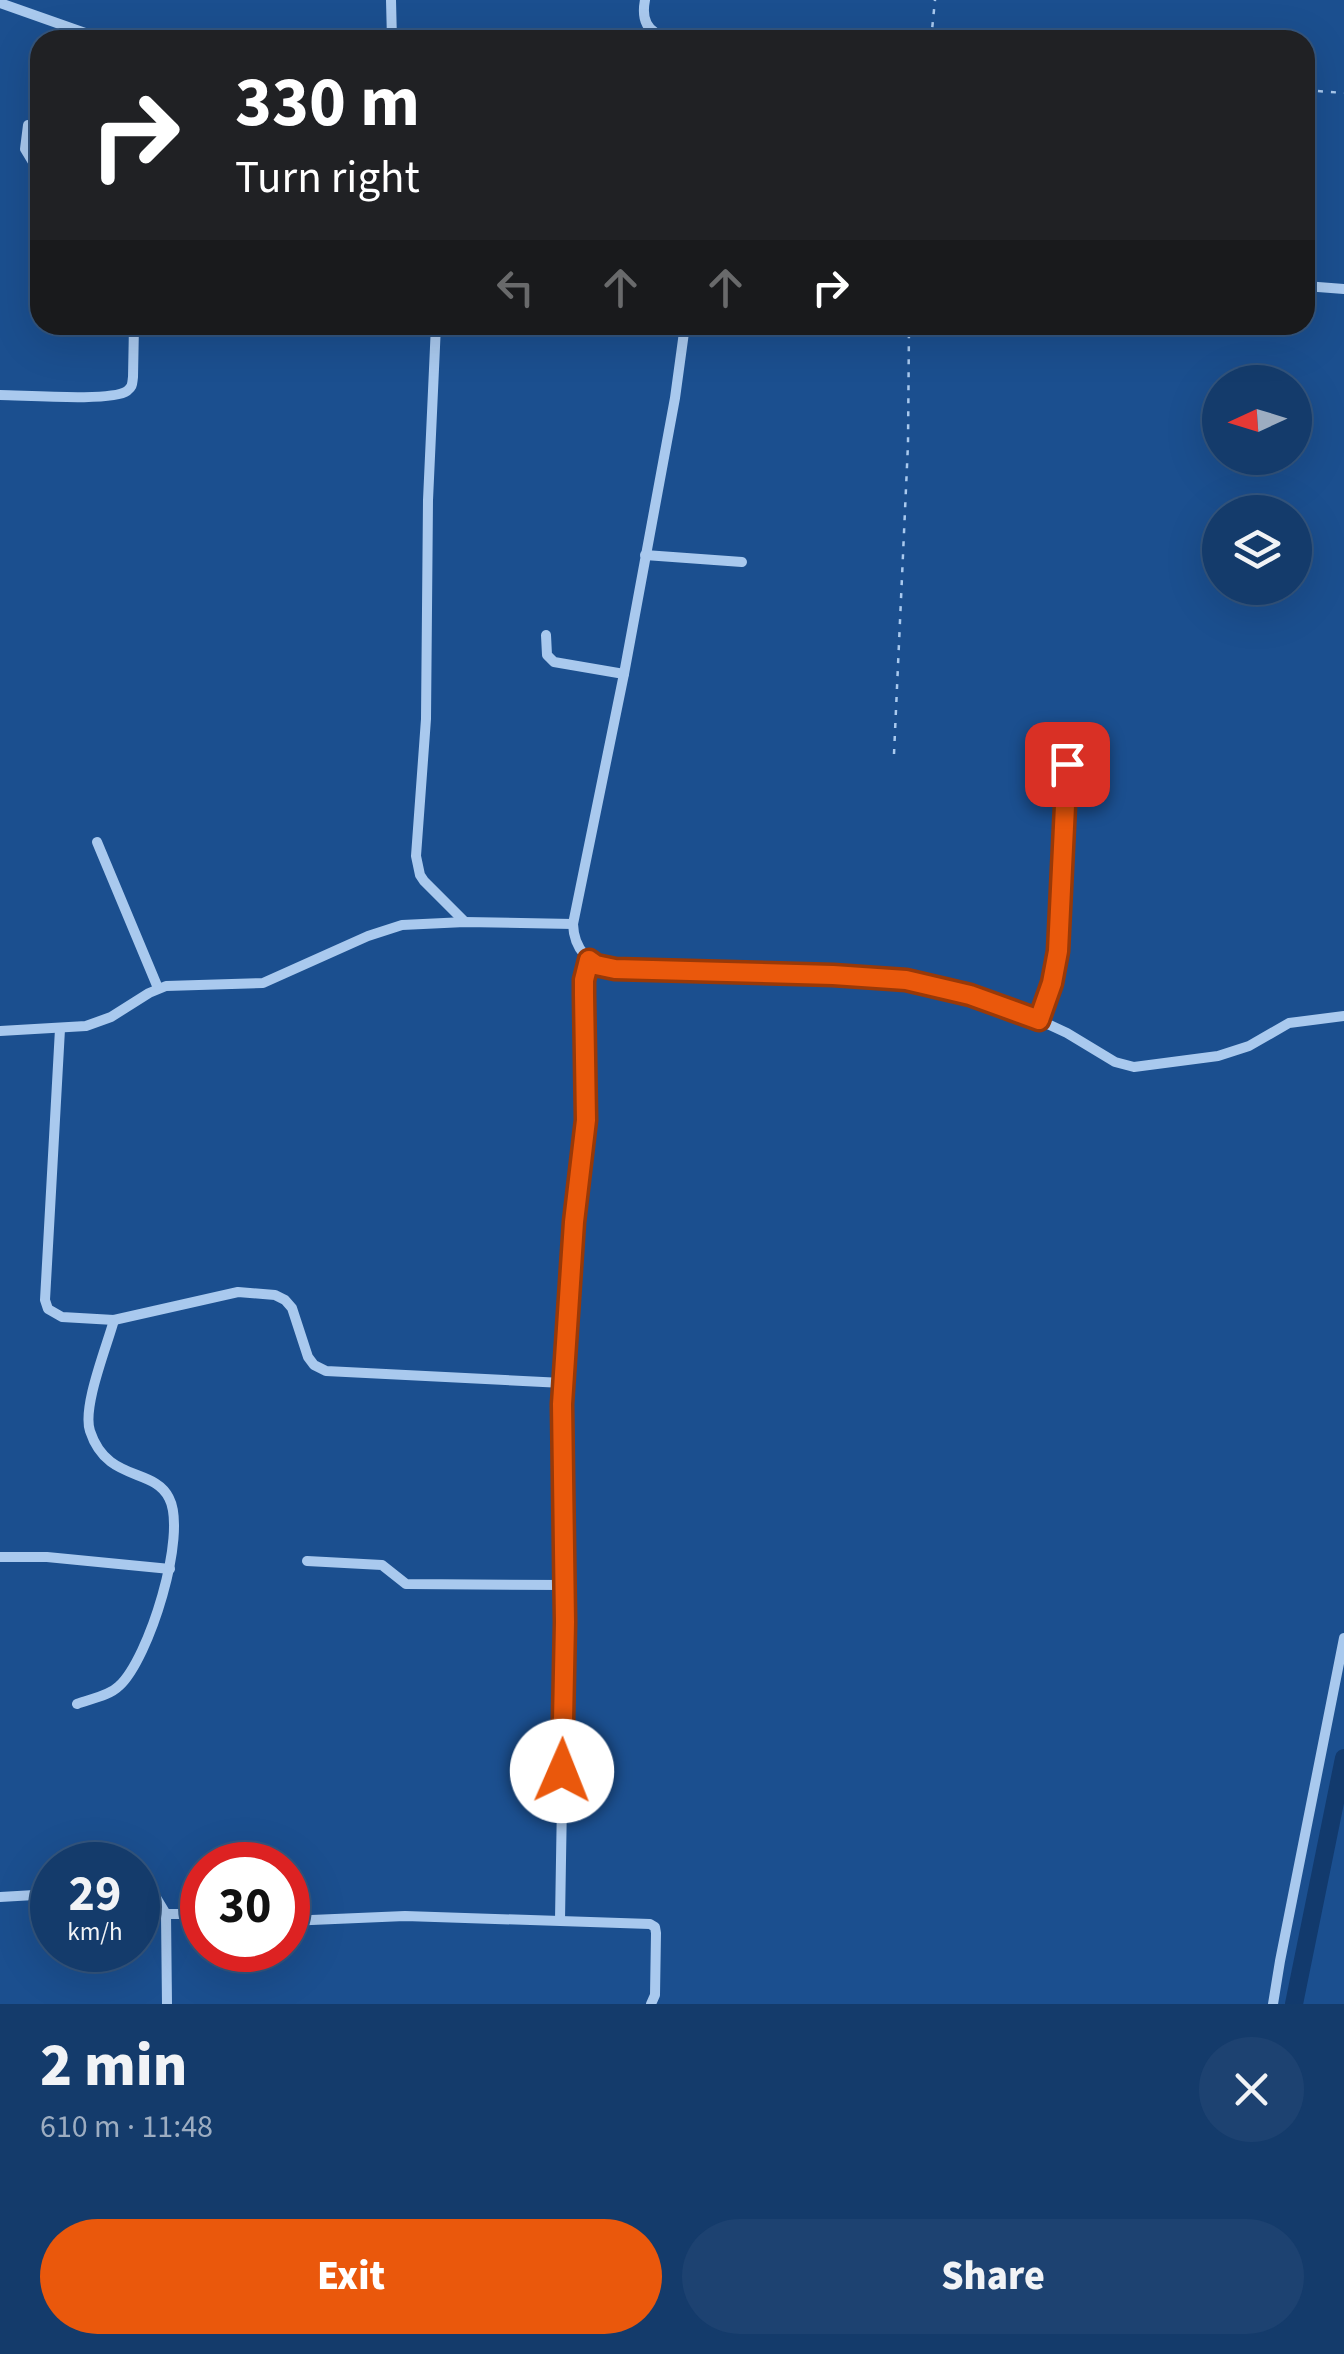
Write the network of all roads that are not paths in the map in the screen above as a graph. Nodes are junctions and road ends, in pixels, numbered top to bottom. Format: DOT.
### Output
graph roads {
  1 [pos="391,0"];
  2 [pos="645,0"];
  3 [pos="0,2"];
  4 [pos="77,30"];
  5 [pos="392,30"];
  6 [pos="653,30"];
  7 [pos="28,126"];
  8 [pos="30,157"];
  9 [pos="1315,287"];
  10 [pos="1344,289"];
  11 [pos="134,335"];
  12 [pos="436,335"];
  13 [pos="684,335"];
  14 [pos="0,394"];
  15 [pos="645,555"];
  16 [pos="742,562"];
  17 [pos="546,635"];
  18 [pos="624,674"];
  19 [pos="1068,730"];
  20 [pos="97,842"];
  21 [pos="465,922"];
  22 [pos="572,924"];
  23 [pos="589,960"];
  24 [pos="158,988"];
  25 [pos="1344,1016"];
  26 [pos="1039,1020"];
  27 [pos="60,1029"];
  28 [pos="0,1032"];
  29 [pos="114,1320"];
  30 [pos="562,1382"];
  31 [pos="0,1557"];
  32 [pos="306,1561"];
  33 [pos="170,1570"];
  34 [pos="564,1585"];
  35 [pos="1344,1638"];
  36 [pos="77,1704"];
  37 [pos="30,1895"];
  38 [pos="0,1897"];
  39 [pos="160,1903"];
  40 [pos="166,1914"];
  41 [pos="180,1914"];
  42 [pos="310,1920"];
  43 [pos="560,1920"];
  44 [pos="167,2004"];
  45 [pos="651,2004"];
  46 [pos="1274,2004"];
  1 -- 5 [label="street"];
  2 -- 6 [label="street"];
  3 -- 4 [label="street"];
  7 -- 8 [label="street"];
  9 -- 10 [label="street"];
  11 -- 14 [label="street"];
  12 -- 21 [label="street"];
  13 -- 15 [label="street"];
  15 -- 16 [label="street"];
  15 -- 18 [label="street"];
  17 -- 18 [label="street"];
  18 -- 22 [label="street"];
  19 -- 26 [label="street"];
  20 -- 24 [label="street"];
  21 -- 22 [label="street"];
  21 -- 24 [label="street"];
  22 -- 23 [label="street"];
  23 -- 26 [label="street"];
  23 -- 30 [label="street"];
  24 -- 27 [label="street"];
  25 -- 26 [label="street"];
  27 -- 28 [label="street"];
  27 -- 29 [label="street"];
  29 -- 30 [label="street"];
  29 -- 33 [label="street"];
  30 -- 34 [label="street"];
  31 -- 33 [label="street"];
  32 -- 34 [label="street"];
  33 -- 36 [label="street"];
  34 -- 43 [label="street"];
  35 -- 46 [label="street"];
  37 -- 38 [label="street"];
  39 -- 40 [label="street"];
  40 -- 41 [label="street"];
  40 -- 44 [label="street"];
  42 -- 43 [label="street"];
  43 -- 45 [label="street"];
}
